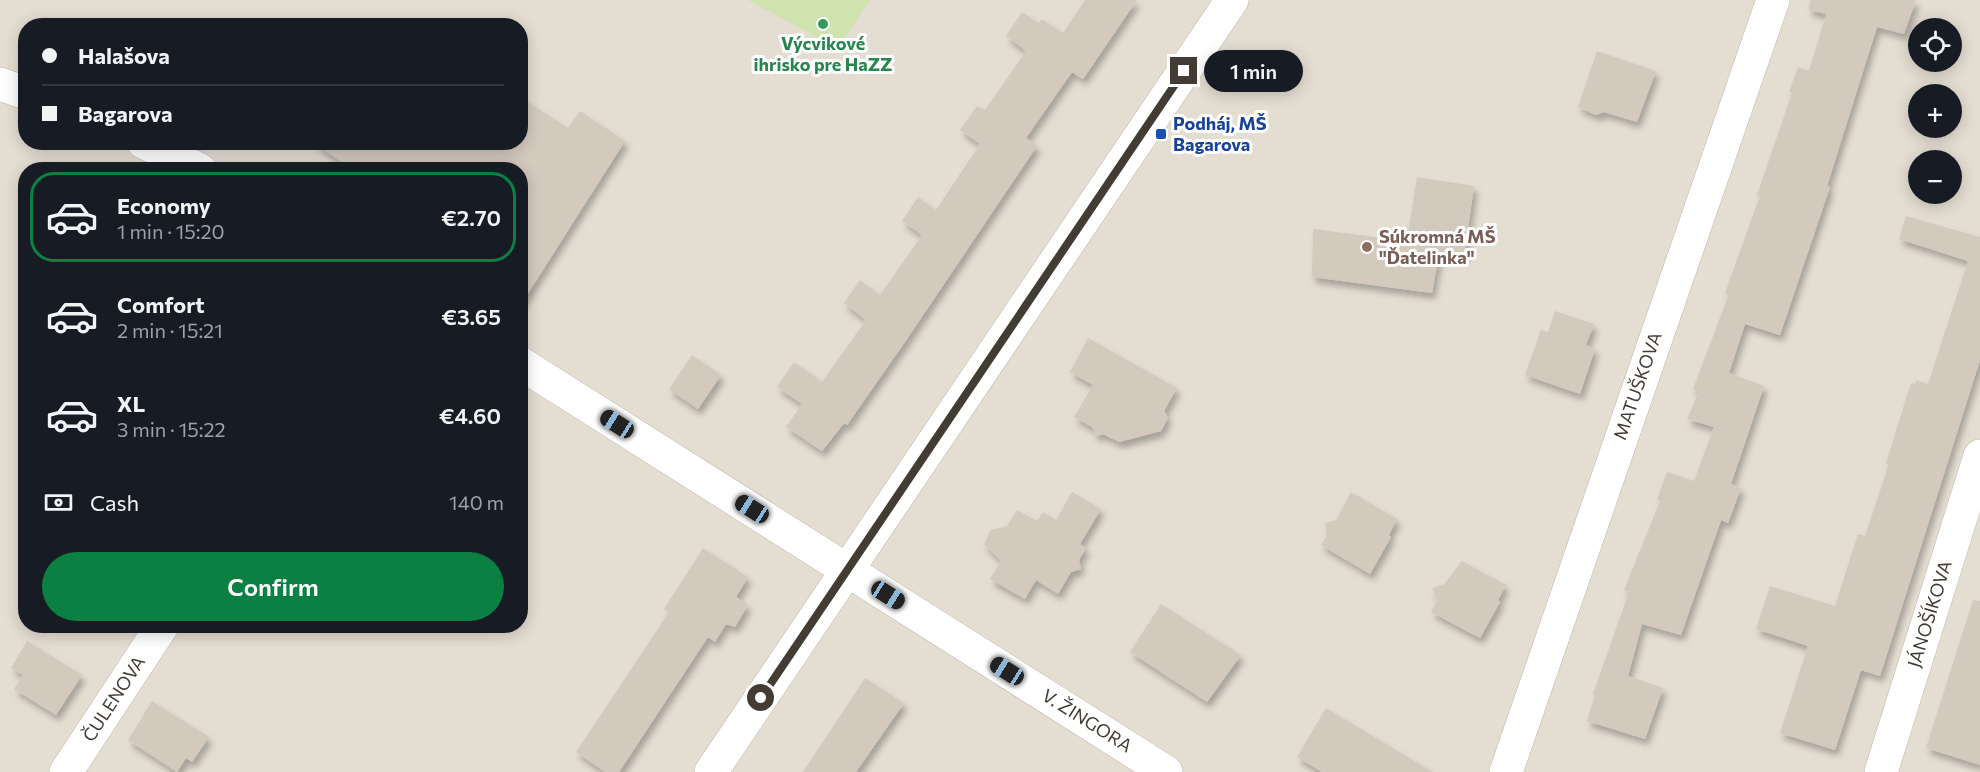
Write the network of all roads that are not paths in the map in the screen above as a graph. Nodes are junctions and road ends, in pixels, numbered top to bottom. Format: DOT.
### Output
graph roads {
  1 [pos="1232,0"];
  2 [pos="1773,0"];
  3 [pos="0,84"];
  4 [pos="18,90"];
  5 [pos="159,150"];
  6 [pos="184,162"];
  7 [pos="528,368"];
  8 [pos="1980,456"];
  9 [pos="848,569"];
  10 [pos="157,633"];
  11 [pos="66,772"];
  12 [pos="711,772"];
  13 [pos="1166,772"];
  14 [pos="1506,772"];
  15 [pos="1881,772"];
  1 -- 9 [label="street"];
  2 -- 14 [label="street, MATUŠKOVA"];
  3 -- 4 [label="street"];
  5 -- 6 [label="street"];
  7 -- 9 [label="street, V. ŽINGORA"];
  8 -- 15 [label="street, JÁNOŠÍKOVA"];
  9 -- 12 [label="street"];
  9 -- 13 [label="street, V. ŽINGORA"];
  10 -- 11 [label="street, ČULENOVA"];
}
